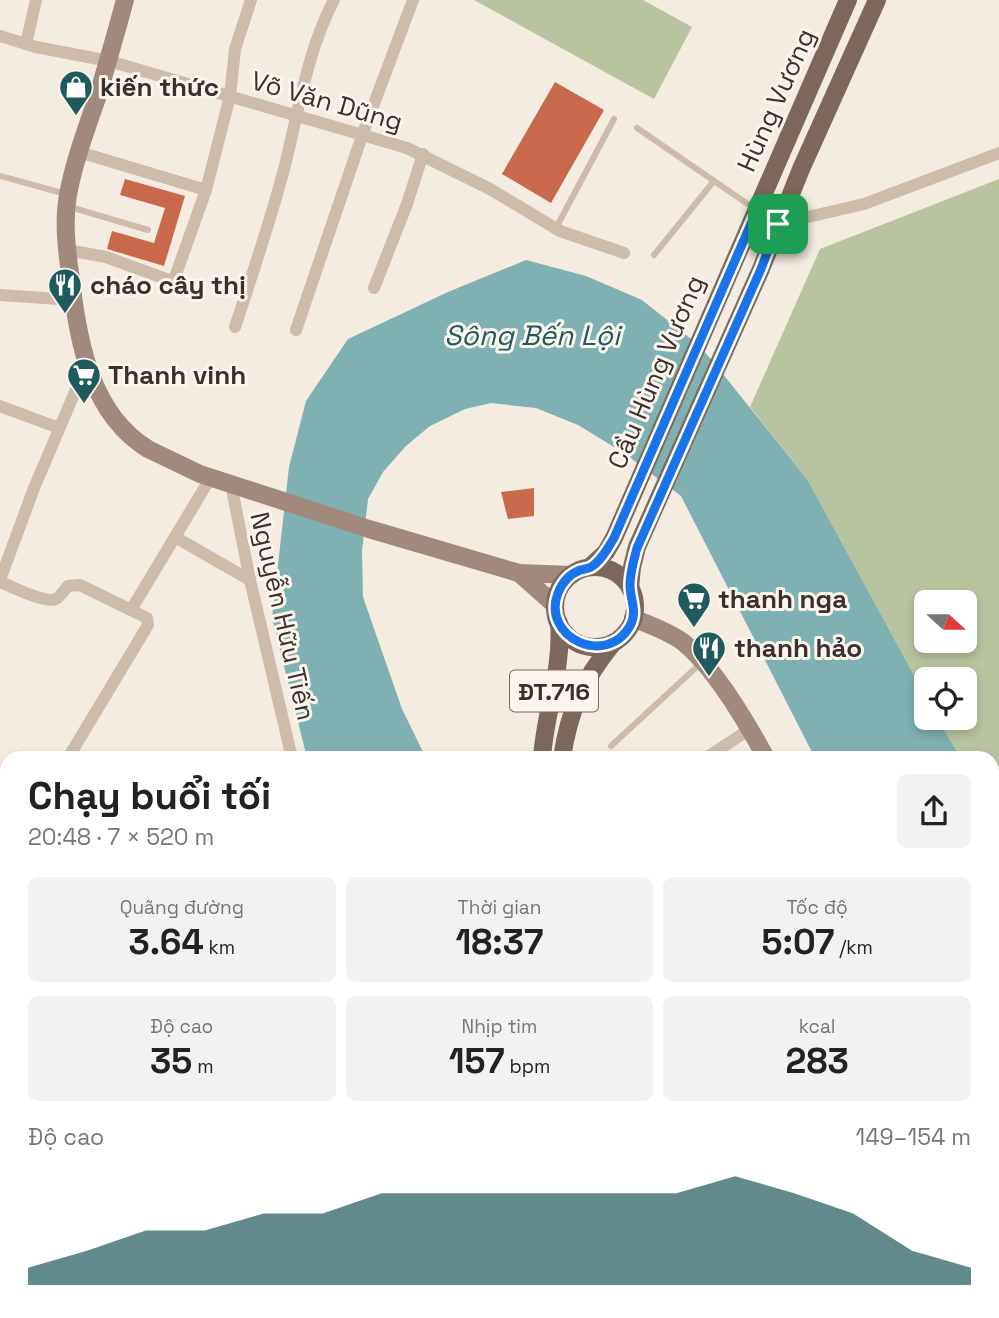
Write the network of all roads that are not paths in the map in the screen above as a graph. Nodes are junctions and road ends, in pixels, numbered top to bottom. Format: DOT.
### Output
graph roads {
  1 [pos="36,0"];
  2 [pos="125,0"];
  3 [pos="251,0"];
  4 [pos="334,0"];
  5 [pos="413,0"];
  6 [pos="848,0"];
  7 [pos="877,0"];
  8 [pos="0,36"];
  9 [pos="26,44"];
  10 [pos="108,61"];
  11 [pos="230,96"];
  12 [pos="295,114"];
  13 [pos="614,119"];
  14 [pos="637,128"];
  15 [pos="363,133"];
  16 [pos="79,152"];
  17 [pos="999,153"];
  18 [pos="423,154"];
  19 [pos="0,176"];
  20 [pos="713,181"];
  21 [pos="206,190"];
  22 [pos="67,200"];
  23 [pos="757,210"];
  24 [pos="778,224"];
  25 [pos="556,228"];
  26 [pos="148,230"];
  27 [pos="67,250"];
  28 [pos="624,253"];
  29 [pos="654,255"];
  30 [pos="734,258"];
  31 [pos="761,269"];
  32 [pos="374,288"];
  33 [pos="0,295"];
  34 [pos="73,300"];
  35 [pos="235,327"];
  36 [pos="296,330"];
  37 [pos="86,366"];
  38 [pos="0,406"];
  39 [pos="60,428"];
  40 [pos="211,477"];
  41 [pos="231,484"];
  42 [pos="175,537"];
  43 [pos="590,567"];
  44 [pos="519,573"];
  45 [pos="572,575"];
  46 [pos="250,580"];
  47 [pos="0,581"];
  48 [pos="630,588"];
  49 [pos="131,610"];
  50 [pos="557,614"];
  51 [pos="633,618"];
  52 [pos="613,643"];
  53 [pos="703,662"];
  54 [pos="750,729"];
  55 [pos="611,747"];
  56 [pos="72,751"];
  57 [pos="290,751"];
  58 [pos="542,751"];
  59 [pos="563,751"];
  60 [pos="717,751"];
  61 [pos="762,751"];
  1 -- 9 [label="street"];
  2 -- 10 [label="main road"];
  3 -- 11 [label="street"];
  4 -- 12 [label="street"];
  5 -- 15 [label="street"];
  6 -- 23 [label="main road, Hùng Vương"];
  7 -- 24 [label="main road, Hùng Vương"];
  8 -- 9 [label="street, Võ Văn Dũng"];
  9 -- 10 [label="street, Võ Văn Dũng"];
  10 -- 11 [label="street, Võ Văn Dũng"];
  10 -- 16 [label="main road"];
  11 -- 12 [label="street, Võ Văn Dũng"];
  11 -- 21 [label="street"];
  12 -- 15 [label="street, Võ Văn Dũng"];
  12 -- 35 [label="street"];
  13 -- 25 [label="lane"];
  14 -- 20 [label="lane"];
  15 -- 18 [label="street, Võ Văn Dũng"];
  15 -- 36 [label="street"];
  16 -- 21 [label="street"];
  16 -- 22 [label="main road"];
  17 -- 24 [label="street"];
  18 -- 25 [label="street, Võ Văn Dũng"];
  18 -- 32 [label="street"];
  19 -- 22 [label="lane"];
  20 -- 23 [label="lane"];
  20 -- 29 [label="lane"];
  21 -- 27 [label="street"];
  22 -- 26 [label="lane"];
  22 -- 27 [label="main road"];
  23 -- 24 [label="street"];
  23 -- 30 [label="main road, Hùng Vương"];
  24 -- 31 [label="main road, Hùng Vương"];
  25 -- 28 [label="street, Võ Văn Dũng"];
  27 -- 34 [label="main road"];
  30 -- 43 [label="main road, Cầu Hùng Vương"];
  31 -- 48 [label="main road, Cầu Hùng Vương"];
  33 -- 34 [label="street"];
  34 -- 37 [label="main road"];
  37 -- 39 [label="street"];
  37 -- 40 [label="main road"];
  38 -- 39 [label="street"];
  39 -- 47 [label="street"];
  40 -- 41 [label="main road"];
  40 -- 42 [label="street"];
  41 -- 44 [label="main road"];
  41 -- 46 [label="street, Nguyễn Hữu Tiến"];
  42 -- 46 [label="street"];
  42 -- 49 [label="street"];
  43 -- 45 [label="main road"];
  43 -- 48 [label="main road"];
  44 -- 45 [label="main road"];
  44 -- 50 [label="main road"];
  45 -- 50 [label="main road"];
  46 -- 57 [label="street, Nguyễn Hữu Tiến"];
  47 -- 49 [label="street"];
  48 -- 51 [label="main road"];
  49 -- 56 [label="street"];
  50 -- 52 [label="main road"];
  50 -- 58 [label="main road, ĐT.716"];
  51 -- 52 [label="main road"];
  51 -- 53 [label="main road"];
  52 -- 59 [label="main road, ĐT.716"];
  53 -- 54 [label="main road"];
  53 -- 55 [label="lane"];
  54 -- 60 [label="street"];
  54 -- 61 [label="main road"];
}
